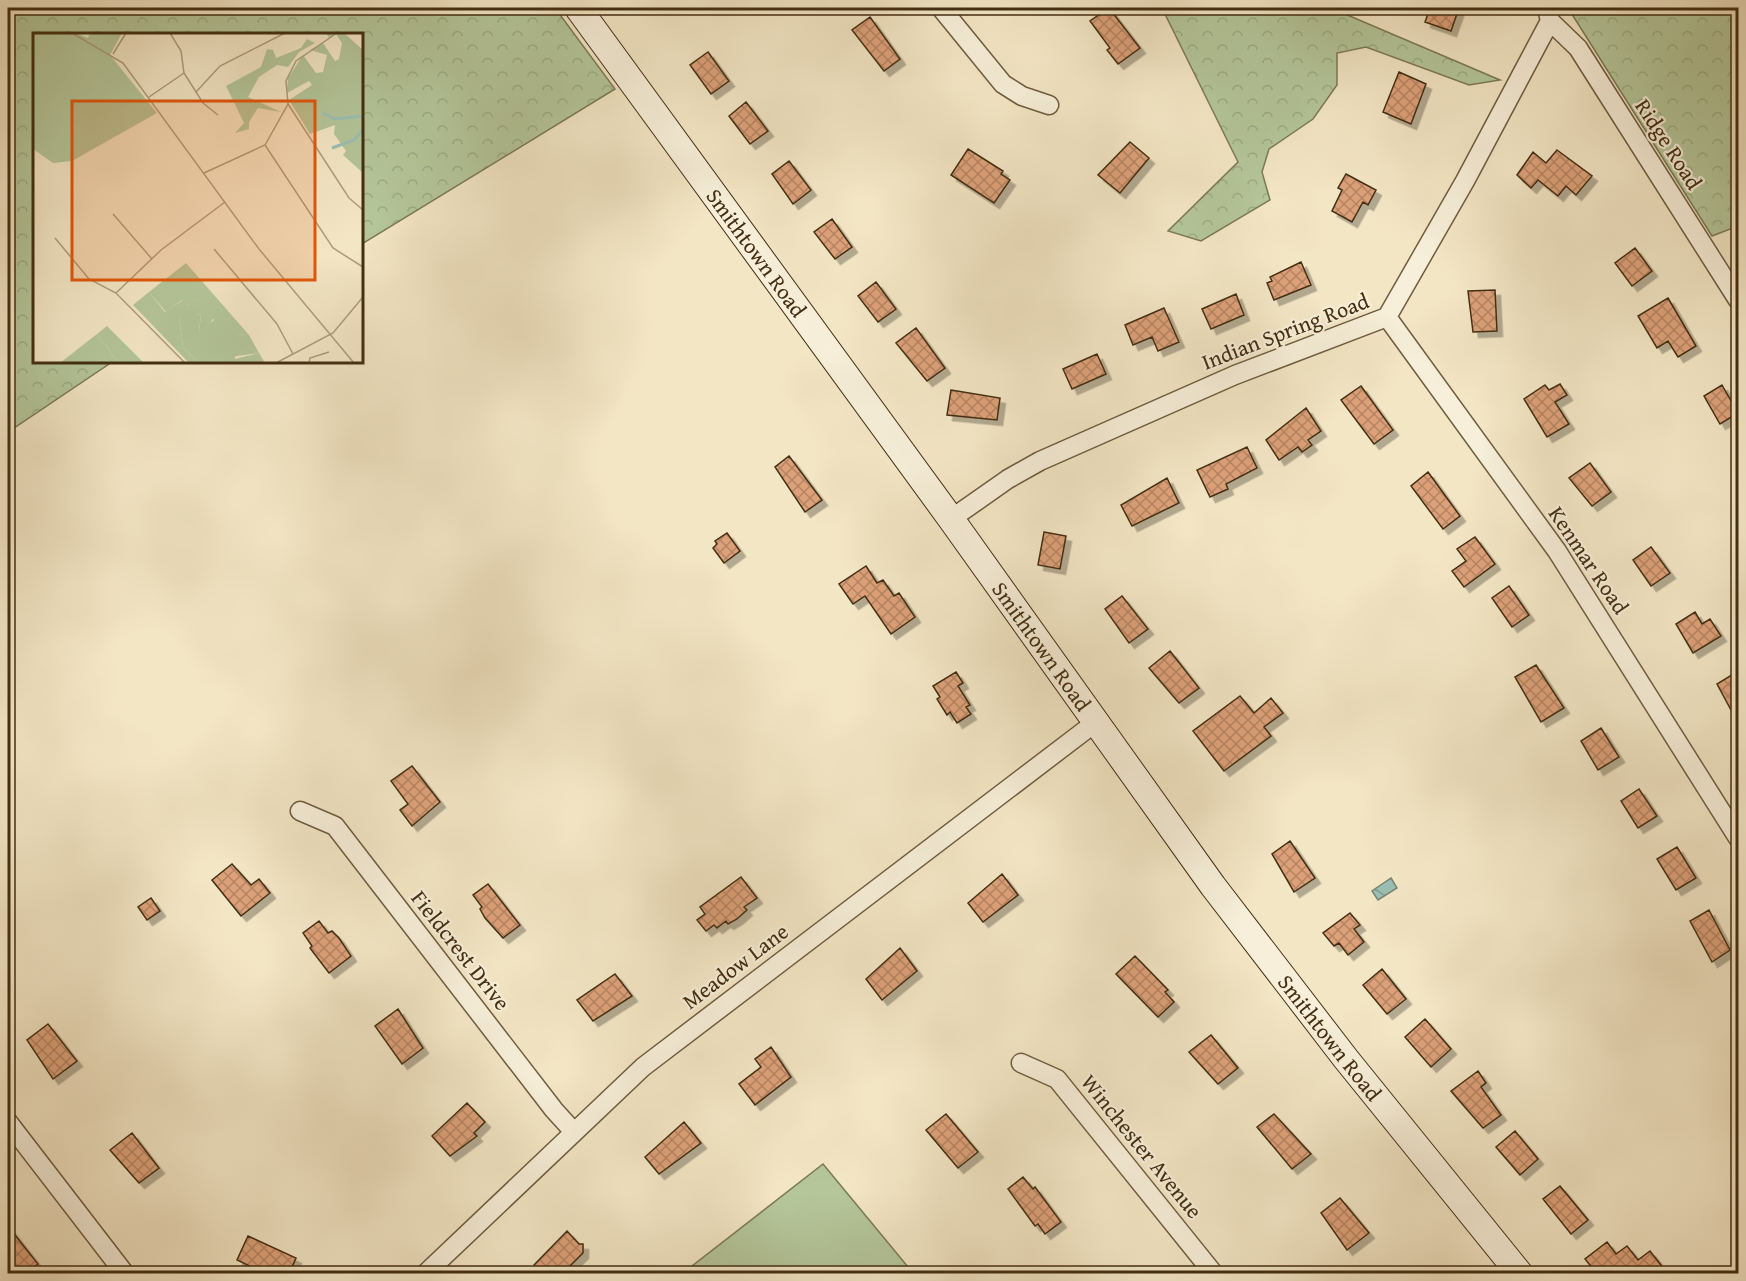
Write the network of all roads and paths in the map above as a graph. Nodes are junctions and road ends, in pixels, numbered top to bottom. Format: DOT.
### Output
graph roads {
  1 [pos="578,8"];
  2 [pos="942,8"];
  3 [pos="1548,14"];
  4 [pos="1049,105"];
  5 [pos="1738,300"];
  6 [pos="1387,317"];
  7 [pos="951,519"];
  8 [pos="1096,722"];
  9 [pos="300,811"];
  10 [pos="1738,838"];
  11 [pos="1021,1064"];
  12 [pos="8,1122"];
  13 [pos="574,1132"];
  14 [pos="125,1274"];
  15 [pos="425,1274"];
  16 [pos="1214,1274"];
  17 [pos="1520,1274"];
  1 -- 7 [label="street, Smithtown Road"];
  2 -- 4 [label="street"];
  3 -- 5 [label="street, Ridge Road"];
  3 -- 6 [label="street, Indian Spring Road"];
  6 -- 7 [label="street, Indian Spring Road"];
  6 -- 10 [label="street, Kenmar Road"];
  7 -- 8 [label="street, Smithtown Road"];
  8 -- 13 [label="street, Meadow Lane"];
  8 -- 17 [label="street, Smithtown Road"];
  9 -- 13 [label="street, Fieldcrest Drive"];
  11 -- 16 [label="street, Winchester Avenue"];
  12 -- 14 [label="street"];
  13 -- 15 [label="street, Meadow Lane"];
}
